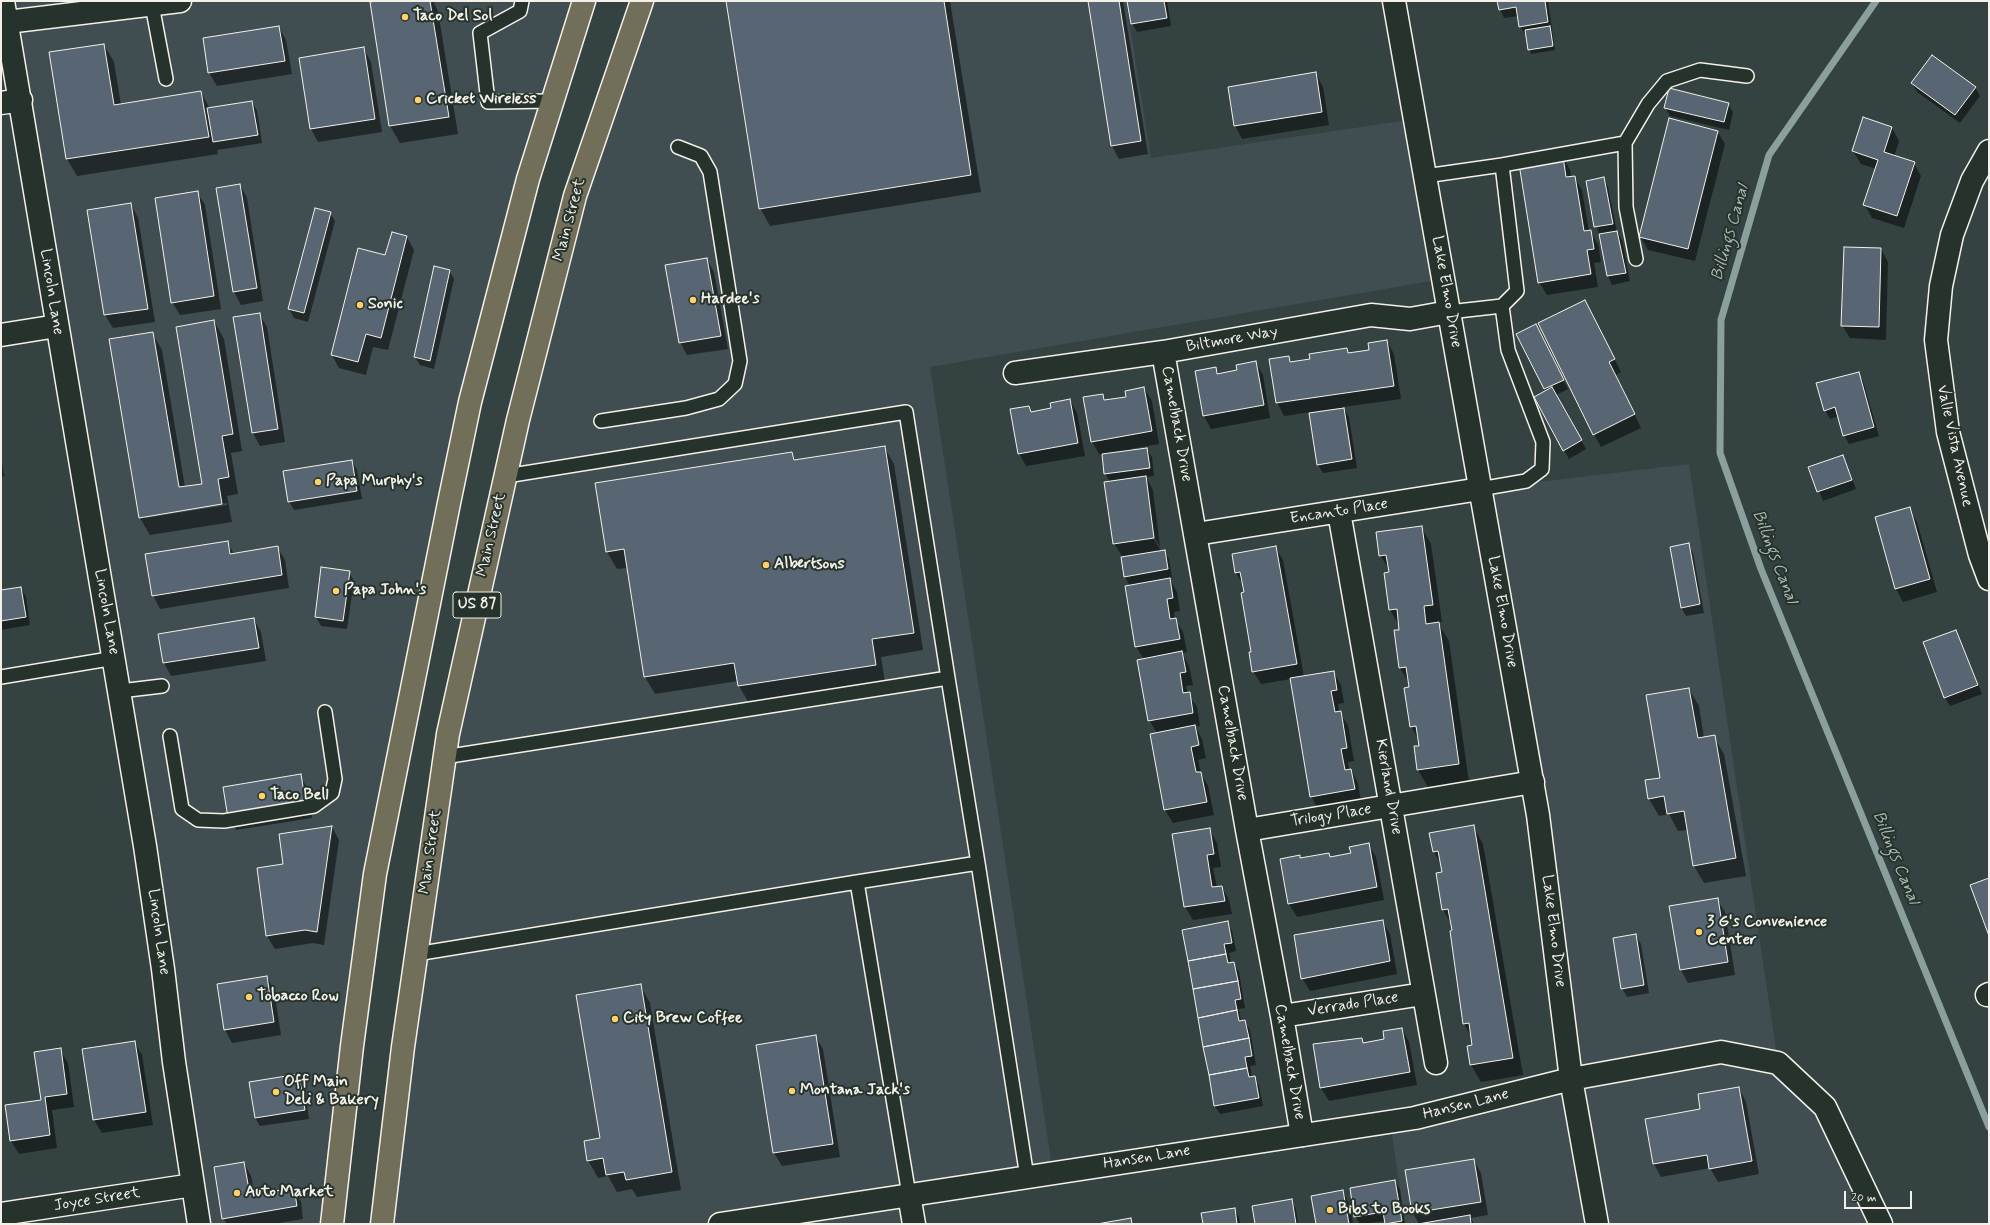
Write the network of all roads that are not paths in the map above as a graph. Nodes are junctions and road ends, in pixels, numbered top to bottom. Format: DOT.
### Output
graph roads {
  1 [pos="180,1"];
  2 [pos="522,1"];
  3 [pos="584,1"];
  4 [pos="642,1"];
  5 [pos="1394,1"];
  6 [pos="152,5"];
  7 [pos="5,11"];
  8 [pos="1747,76"];
  9 [pos="166,78"];
  10 [pos="11,101"];
  11 [pos="552,101"];
  12 [pos="1625,143"];
  13 [pos="678,147"];
  14 [pos="1989,151"];
  15 [pos="1502,165"];
  16 [pos="1425,176"];
  17 [pos="1636,259"];
  18 [pos="1502,306"];
  19 [pos="1449,312"];
  20 [pos="57,326"];
  21 [pos="1,335"];
  22 [pos="1163,352"];
  23 [pos="1014,373"];
  24 [pos="601,421"];
  25 [pos="506,476"];
  26 [pos="1480,489"];
  27 [pos="1339,512"];
  28 [pos="1196,534"];
  29 [pos="1989,579"];
  30 [pos="115,658"];
  31 [pos="1,677"];
  32 [pos="948,678"];
  33 [pos="162,686"];
  34 [pos="120,692"];
  35 [pos="325,712"];
  36 [pos="170,736"];
  37 [pos="444,758"];
  38 [pos="1532,782"];
  39 [pos="1392,806"];
  40 [pos="1247,830"];
  41 [pos="978,863"];
  42 [pos="858,882"];
  43 [pos="416,954"];
  44 [pos="1423,994"];
  45 [pos="1282,1016"];
  46 [pos="1436,1063"];
  47 [pos="1571,1079"];
  48 [pos="1302,1135"];
  49 [pos="1027,1177"];
  50 [pos="193,1185"];
  51 [pos="909,1195"];
  52 [pos="1,1214"];
  53 [pos="199,1224"];
  54 [pos="332,1224"];
  55 [pos="382,1224"];
  56 [pos="720,1224"];
  57 [pos="914,1224"];
  58 [pos="1597,1224"];
  59 [pos="1881,1224"];
  1 -- 6 [label="street"];
  2 -- 11 [label="lane"];
  3 -- 11 [label="main road, US 87"];
  4 -- 25 [label="main road, Main Street / US 87"];
  5 -- 16 [label="street, Lake Elmo Drive"];
  6 -- 7 [label="street"];
  6 -- 9 [label="lane"];
  7 -- 10 [label="street, Lincoln Lane"];
  8 -- 12 [label="lane"];
  10 -- 20 [label="street, Lincoln Lane"];
  11 -- 54 [label="main road, US 87"];
  12 -- 15 [label="lane"];
  12 -- 17 [label="lane"];
  13 -- 24 [label="lane"];
  14 -- 29 [label="street, Valle Vista Avenue"];
  15 -- 16 [label="lane"];
  15 -- 18 [label="lane"];
  16 -- 19 [label="street, Lake Elmo Drive"];
  18 -- 19 [label="lane"];
  18 -- 26 [label="lane"];
  19 -- 22 [label="street, Biltmore Way"];
  19 -- 26 [label="street, Lake Elmo Drive"];
  20 -- 21 [label="street"];
  20 -- 30 [label="street, Lincoln Lane"];
  22 -- 23 [label="street, Biltmore Way"];
  22 -- 28 [label="street, Camelback Drive"];
  25 -- 32 [label="lane"];
  25 -- 37 [label="main road, Main Street / US 87"];
  26 -- 27 [label="street, Encanto Place"];
  26 -- 38 [label="street, Lake Elmo Drive"];
  27 -- 28 [label="street, Encanto Place"];
  27 -- 39 [label="street, Kierland Drive"];
  28 -- 40 [label="street, Camelback Drive"];
  30 -- 31 [label="lane"];
  30 -- 34 [label="street, Lincoln Lane"];
  32 -- 37 [label="lane"];
  32 -- 41 [label="lane"];
  33 -- 34 [label="lane"];
  34 -- 50 [label="street, Lincoln Lane"];
  35 -- 36 [label="lane"];
  37 -- 43 [label="main road, Main Street / US 87"];
  38 -- 39 [label="street, Trilogy Place"];
  38 -- 47 [label="street, Lake Elmo Drive"];
  39 -- 40 [label="street, Trilogy Place"];
  39 -- 44 [label="street, Kierland Drive"];
  40 -- 45 [label="street, Camelback Drive"];
  41 -- 42 [label="lane"];
  41 -- 49 [label="lane"];
  42 -- 43 [label="lane"];
  42 -- 51 [label="lane"];
  43 -- 55 [label="main road, Main Street / US 87"];
  44 -- 45 [label="street, Verrado Place"];
  44 -- 46 [label="street, Kierland Drive"];
  45 -- 48 [label="street, Camelback Drive"];
  47 -- 48 [label="street, Hansen Lane"];
  47 -- 58 [label="street, Lake Elmo Drive"];
  47 -- 59 [label="street, Hansen Lane"];
  48 -- 49 [label="street, Hansen Lane"];
  49 -- 51 [label="street, Hansen Lane"];
  50 -- 52 [label="street, Joyce Street"];
  50 -- 53 [label="street, Lincoln Lane"];
  51 -- 56 [label="street, Hansen Lane"];
  51 -- 57 [label="street"];
}
